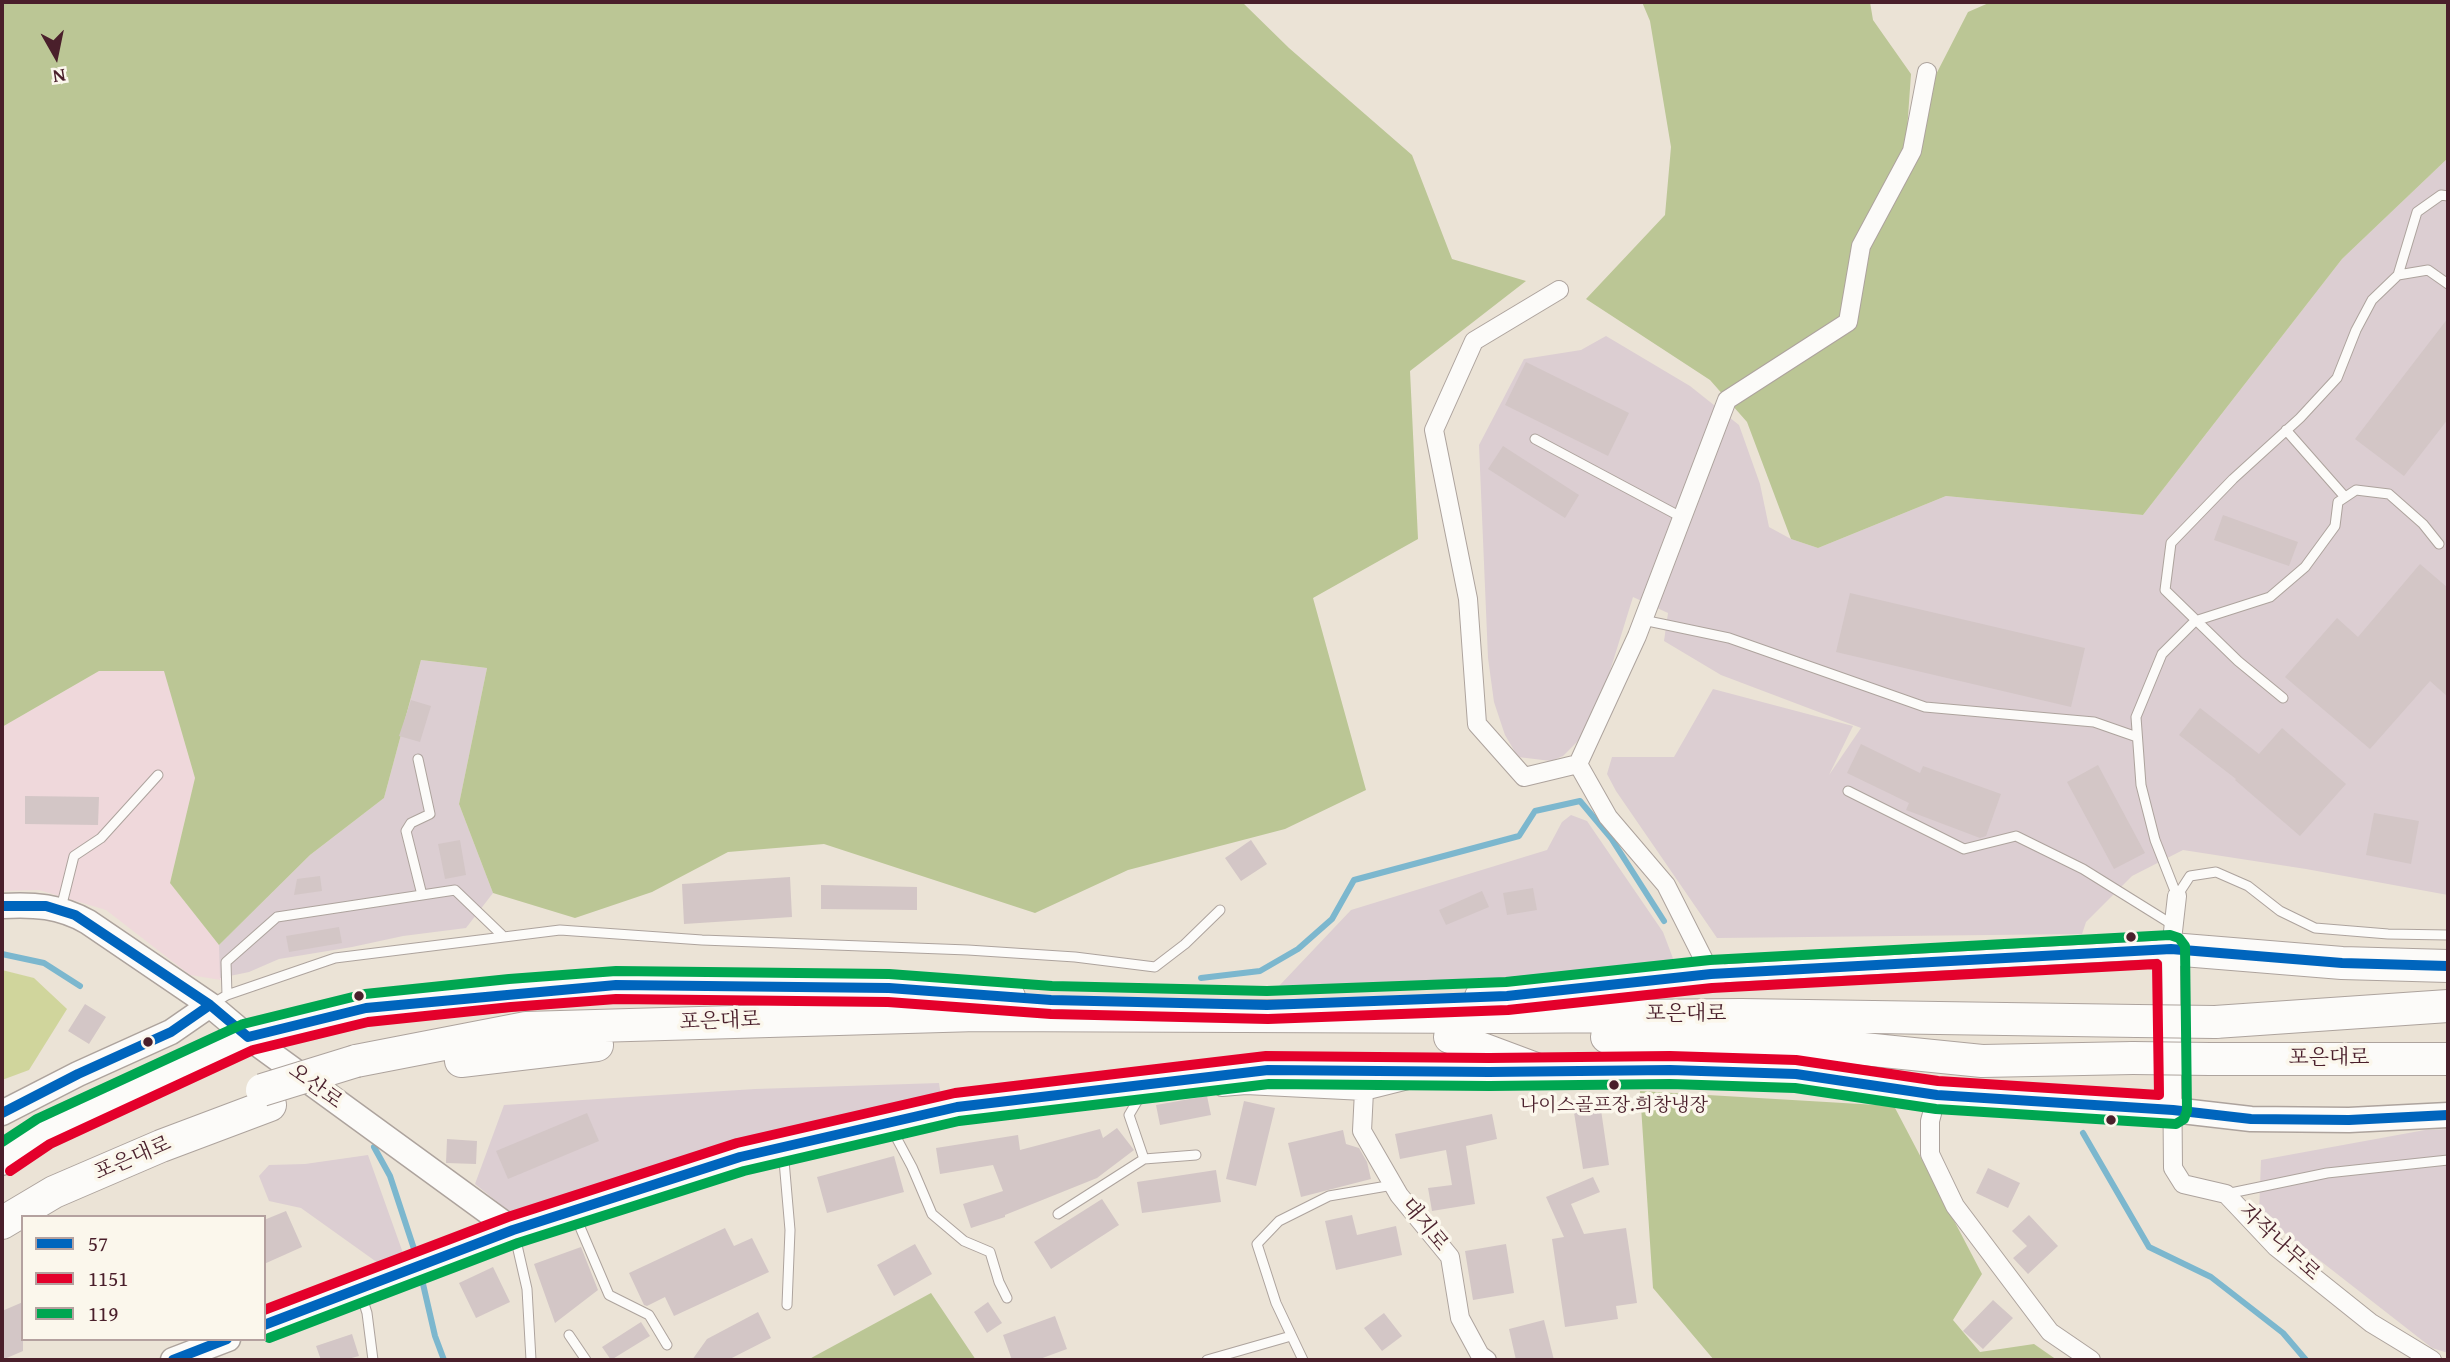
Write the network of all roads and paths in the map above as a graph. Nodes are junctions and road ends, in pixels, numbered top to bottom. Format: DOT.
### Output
graph roads {
  1 [pos="1927,72"];
  2 [pos="2448,196"];
  3 [pos="2398,275"];
  4 [pos="2448,284"];
  5 [pos="1559,290"];
  6 [pos="2286,430"];
  7 [pos="1535,439"];
  8 [pos="2345,497"];
  9 [pos="1683,519"];
  10 [pos="2439,544"];
  11 [pos="1643,620"];
  12 [pos="2195,621"];
  13 [pos="2283,698"];
  14 [pos="2137,737"];
  15 [pos="418,759"];
  16 [pos="1578,764"];
  17 [pos="158,775"];
  18 [pos="1848,791"];
  19 [pos="422,895"];
  20 [pos="2177,897"];
  21 [pos="2,906"];
  22 [pos="61,909"];
  23 [pos="1220,909"];
  24 [pos="2448,935"];
  25 [pos="504,937"];
  26 [pos="2172,937"];
  27 [pos="2448,966"];
  28 [pos="1711,974"];
  29 [pos="219,1000"];
  30 [pos="1051,1000"];
  31 [pos="1267,1005"];
  32 [pos="2448,1006"];
  33 [pos="1107,1016"];
  34 [pos="1232,1017"];
  35 [pos="247,1037"];
  36 [pos="1450,1037"];
  37 [pos="1730,1040"];
  38 [pos="2448,1059"];
  39 [pos="359,1069"];
  40 [pos="1670,1070"];
  41 [pos="1541,1071"];
  42 [pos="1434,1072"];
  43 [pos="1364,1091"];
  44 [pos="1142,1093"];
  45 [pos="1937,1095"];
  46 [pos="266,1097"];
  47 [pos="957,1107"];
  48 [pos="2172,1110"];
  49 [pos="2,1114"];
  50 [pos="2448,1115"];
  51 [pos="888,1123"];
  52 [pos="783,1147"];
  53 [pos="1196,1155"];
  54 [pos="2,1159"];
  55 [pos="1144,1159"];
  56 [pos="2448,1160"];
  57 [pos="1393,1185"];
  58 [pos="2226,1194"];
  59 [pos="2,1204"];
  60 [pos="573,1211"];
  61 [pos="1058,1214"];
  62 [pos="2,1223"];
  63 [pos="513,1230"];
  64 [pos="359,1289"];
  65 [pos="1007,1298"];
  66 [pos="787,1305"];
  67 [pos="266,1324"];
  68 [pos="569,1335"];
  69 [pos="1292,1336"];
  70 [pos="223,1341"];
  71 [pos="667,1345"];
  72 [pos="173,1360"];
  73 [pos="373,1360"];
  74 [pos="531,1360"];
  75 [pos="586,1360"];
  76 [pos="1208,1360"];
  77 [pos="1303,1360"];
  78 [pos="1487,1360"];
  79 [pos="2091,1360"];
  80 [pos="2432,1360"];
  1 -- 9 [label="street"];
  2 -- 3 [label="lane"];
  3 -- 4 [label="lane"];
  3 -- 6 [label="lane"];
  5 -- 16 [label="street"];
  6 -- 8 [label="lane"];
  6 -- 12 [label="lane"];
  7 -- 9 [label="lane"];
  8 -- 10 [label="lane"];
  8 -- 12 [label="lane"];
  9 -- 11 [label="street"];
  11 -- 14 [label="lane"];
  11 -- 16 [label="street"];
  12 -- 13 [label="lane"];
  12 -- 14 [label="lane"];
  14 -- 20 [label="lane"];
  15 -- 19 [label="lane"];
  16 -- 28 [label="street"];
  17 -- 22 [label="lane"];
  18 -- 26 [label="lane"];
  19 -- 25 [label="lane"];
  19 -- 29 [label="lane"];
  20 -- 24 [label="lane"];
  20 -- 26 [label="street, 자작나무로"];
  21 -- 22 [label="main road, 오산로"];
  22 -- 29 [label="main road, 오산로"];
  23 -- 25 [label="lane"];
  25 -- 29 [label="lane"];
  26 -- 27 [label="highway"];
  26 -- 28 [label="street"];
  26 -- 48 [label="street, 자작나무로"];
  28 -- 31 [label="highway"];
  29 -- 35 [label="main road, 오산로"];
  29 -- 49 [label="main road"];
  30 -- 31 [label="highway"];
  30 -- 33 [label="highway"];
  30 -- 35 [label="highway"];
  31 -- 34 [label="highway"];
  32 -- 34 [label="highway, 포은대로, bridge"];
  33 -- 34 [label="highway, 포은대로"];
  33 -- 39 [label="highway, 포은대로"];
  35 -- 54 [label="highway"];
  35 -- 63 [label="main road, 오산로"];
  36 -- 37 [label="highway, 포은대로"];
  36 -- 39 [label="highway, 포은대로"];
  36 -- 41 [label="highway"];
  37 -- 38 [label="highway, 포은대로, bridge"];
  37 -- 40 [label="highway"];
  39 -- 46 [label="highway"];
  40 -- 41 [label="main road"];
  40 -- 45 [label="main road"];
  41 -- 42 [label="main road"];
  42 -- 43 [label="street"];
  42 -- 47 [label="main road"];
  43 -- 44 [label="street"];
  43 -- 57 [label="street, 대지로"];
  44 -- 47 [label="street"];
  44 -- 55 [label="lane"];
  45 -- 48 [label="main road"];
  45 -- 79 [label="street"];
  46 -- 59 [label="highway, 포은대로"];
  46 -- 62 [label="highway, 포은대로"];
  47 -- 51 [label="main road"];
  48 -- 50 [label="main road"];
  48 -- 58 [label="street, 자작나무로"];
  51 -- 52 [label="main road"];
  51 -- 65 [label="lane"];
  52 -- 60 [label="main road"];
  52 -- 66 [label="lane"];
  53 -- 55 [label="lane"];
  55 -- 61 [label="lane"];
  56 -- 58 [label="lane"];
  57 -- 69 [label="lane"];
  57 -- 78 [label="street, 대지로"];
  58 -- 80 [label="street, 자작나무로"];
  60 -- 63 [label="main road"];
  60 -- 71 [label="lane"];
  63 -- 64 [label="main road"];
  63 -- 74 [label="lane"];
  64 -- 67 [label="main road"];
  64 -- 73 [label="lane"];
  68 -- 75 [label="lane"];
  69 -- 76 [label="lane"];
  69 -- 77 [label="lane"];
  70 -- 72 [label="main road"];
}
